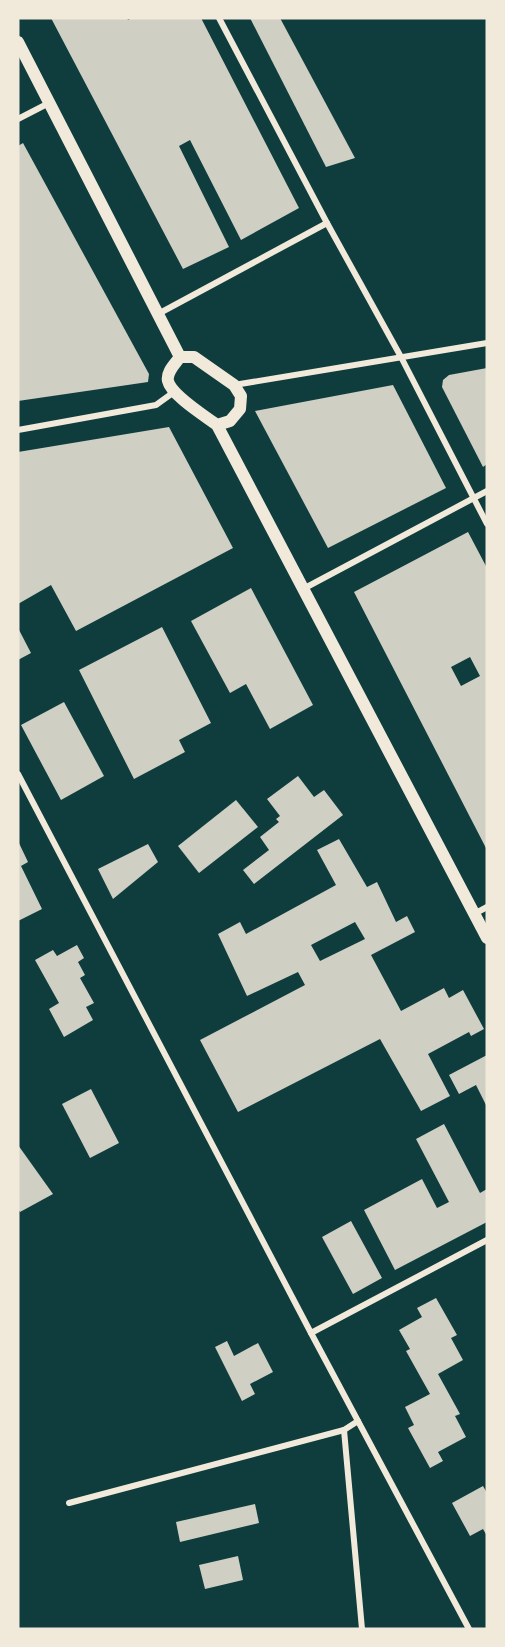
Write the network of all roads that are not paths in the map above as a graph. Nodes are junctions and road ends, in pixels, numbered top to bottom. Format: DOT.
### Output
graph roads {
  1 [pos="219,18"];
  2 [pos="18,42"];
  3 [pos="49,103"];
  4 [pos="18,120"];
  5 [pos="327,223"];
  6 [pos="158,314"];
  7 [pos="487,343"];
  8 [pos="180,357"];
  9 [pos="401,357"];
  10 [pos="234,385"];
  11 [pos="174,392"];
  12 [pos="217,425"];
  13 [pos="18,430"];
  14 [pos="487,491"];
  15 [pos="473,498"];
  16 [pos="487,524"];
  17 [pos="303,589"];
  18 [pos="18,774"];
  19 [pos="487,907"];
  20 [pos="474,914"];
  21 [pos="487,938"];
  22 [pos="487,1240"];
  23 [pos="311,1333"];
  24 [pos="358,1420"];
  25 [pos="344,1430"];
  26 [pos="69,1503"];
  27 [pos="362,1629"];
  28 [pos="469,1629"];
  1 -- 5 [label="street"];
  2 -- 3 [label="main road"];
  3 -- 4 [label="street"];
  3 -- 6 [label="main road"];
  5 -- 6 [label="street"];
  5 -- 9 [label="street"];
  6 -- 8 [label="main road"];
  7 -- 9 [label="street"];
  8 -- 10 [label="main road"];
  8 -- 11 [label="main road"];
  9 -- 10 [label="street"];
  9 -- 15 [label="street"];
  10 -- 12 [label="main road"];
  11 -- 12 [label="main road"];
  11 -- 13 [label="street"];
  12 -- 17 [label="main road"];
  14 -- 15 [label="street"];
  15 -- 16 [label="street"];
  15 -- 17 [label="street"];
  17 -- 20 [label="main road"];
  18 -- 23 [label="street"];
  19 -- 20 [label="street"];
  20 -- 21 [label="main road"];
  22 -- 23 [label="street"];
  23 -- 24 [label="street"];
  24 -- 25 [label="street"];
  24 -- 28 [label="street"];
  25 -- 26 [label="street"];
  25 -- 27 [label="street"];
}
